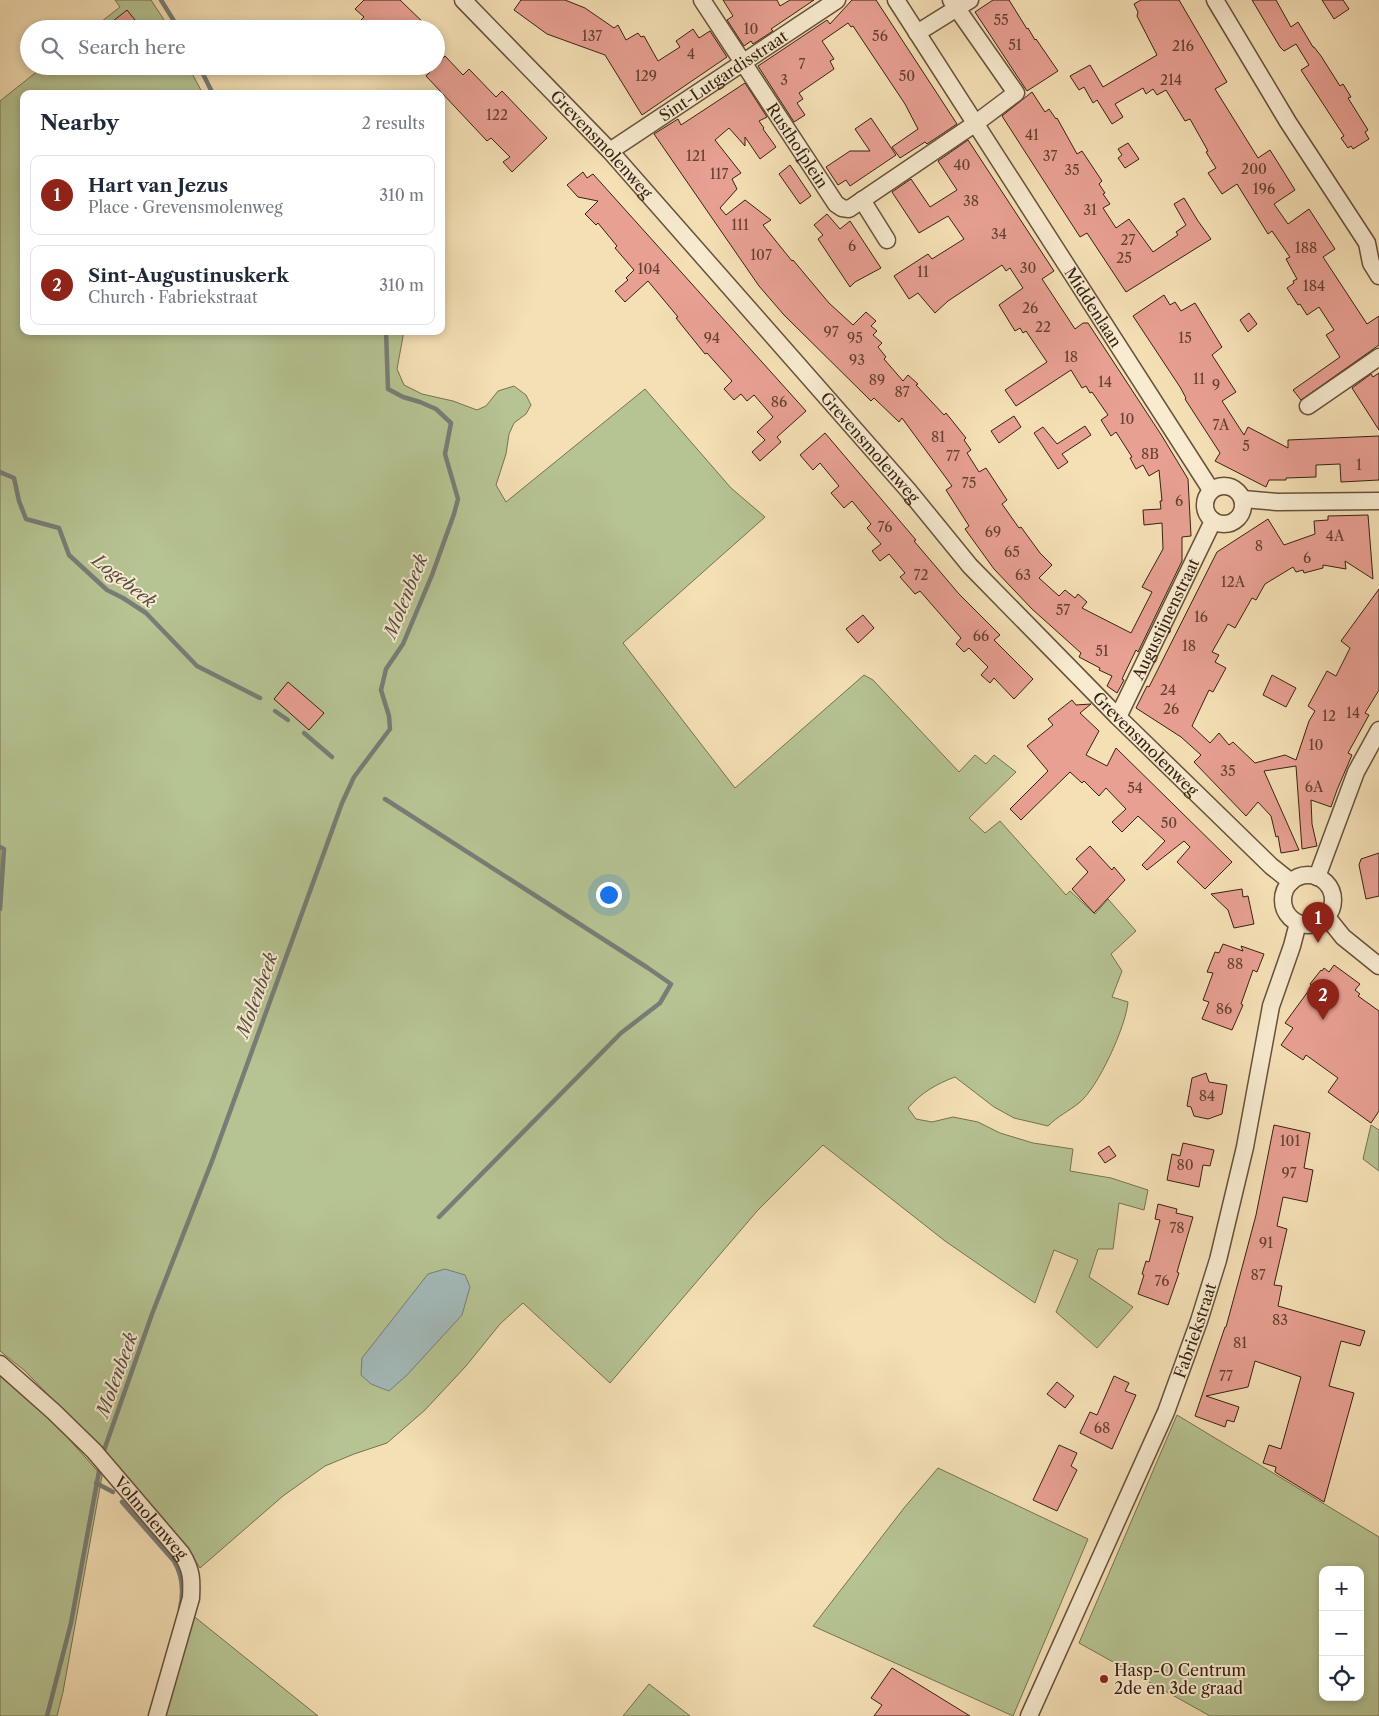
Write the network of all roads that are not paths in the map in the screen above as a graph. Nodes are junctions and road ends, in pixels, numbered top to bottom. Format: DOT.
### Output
graph roads {
  1 [pos="463,0"];
  2 [pos="702,0"];
  3 [pos="836,0"];
  4 [pos="896,0"];
  5 [pos="1215,0"];
  6 [pos="959,3"];
  7 [pos="917,33"];
  8 [pos="742,62"];
  9 [pos="976,123"];
  10 [pos="610,150"];
  11 [pos="862,200"];
  12 [pos="887,240"];
  13 [pos="1373,246"];
  14 [pos="1379,276"];
  15 [pos="1379,356"];
  16 [pos="1308,406"];
  17 [pos="1211,490"];
  18 [pos="1243,499"];
  19 [pos="1379,501"];
  20 [pos="1213,521"];
  21 [pos="1118,717"];
  22 [pos="1379,730"];
  23 [pos="1317,877"];
  24 [pos="1291,882"];
  25 [pos="1327,917"];
  26 [pos="1298,923"];
  27 [pos="1379,966"];
  28 [pos="0,1364"];
  29 [pos="157,1716"];
  30 [pos="1029,1716"];
  1 -- 10 [label="street, Grevensmolenweg"];
  2 -- 8 [label="street"];
  3 -- 8 [label="street, Sint-Lutgardisstraat"];
  4 -- 7 [label="street, Middenlaan"];
  5 -- 13 [label="street"];
  6 -- 7 [label="street"];
  6 -- 9 [label="street"];
  7 -- 9 [label="street, Middenlaan"];
  8 -- 10 [label="street, Sint-Lutgardisstraat"];
  8 -- 11 [label="street, Rusthofplein"];
  9 -- 11 [label="street, Rusthofplein"];
  9 -- 17 [label="street, Middenlaan"];
  10 -- 21 [label="street, Grevensmolenweg"];
  11 -- 12 [label="street"];
  13 -- 14 [label="street"];
  15 -- 16 [label="street"];
  17 -- 18 [label="street"];
  17 -- 20 [label="street"];
  18 -- 19 [label="street"];
  18 -- 20 [label="street"];
  20 -- 21 [label="street, Augustijnenstraat"];
  21 -- 24 [label="street, Grevensmolenweg"];
  22 -- 23 [label="street"];
  23 -- 24 [label="street"];
  23 -- 25 [label="street"];
  24 -- 26 [label="street"];
  25 -- 26 [label="street"];
  25 -- 27 [label="street"];
  26 -- 30 [label="street, Fabriekstraat"];
  28 -- 29 [label="street, Volmolenweg"];
}
